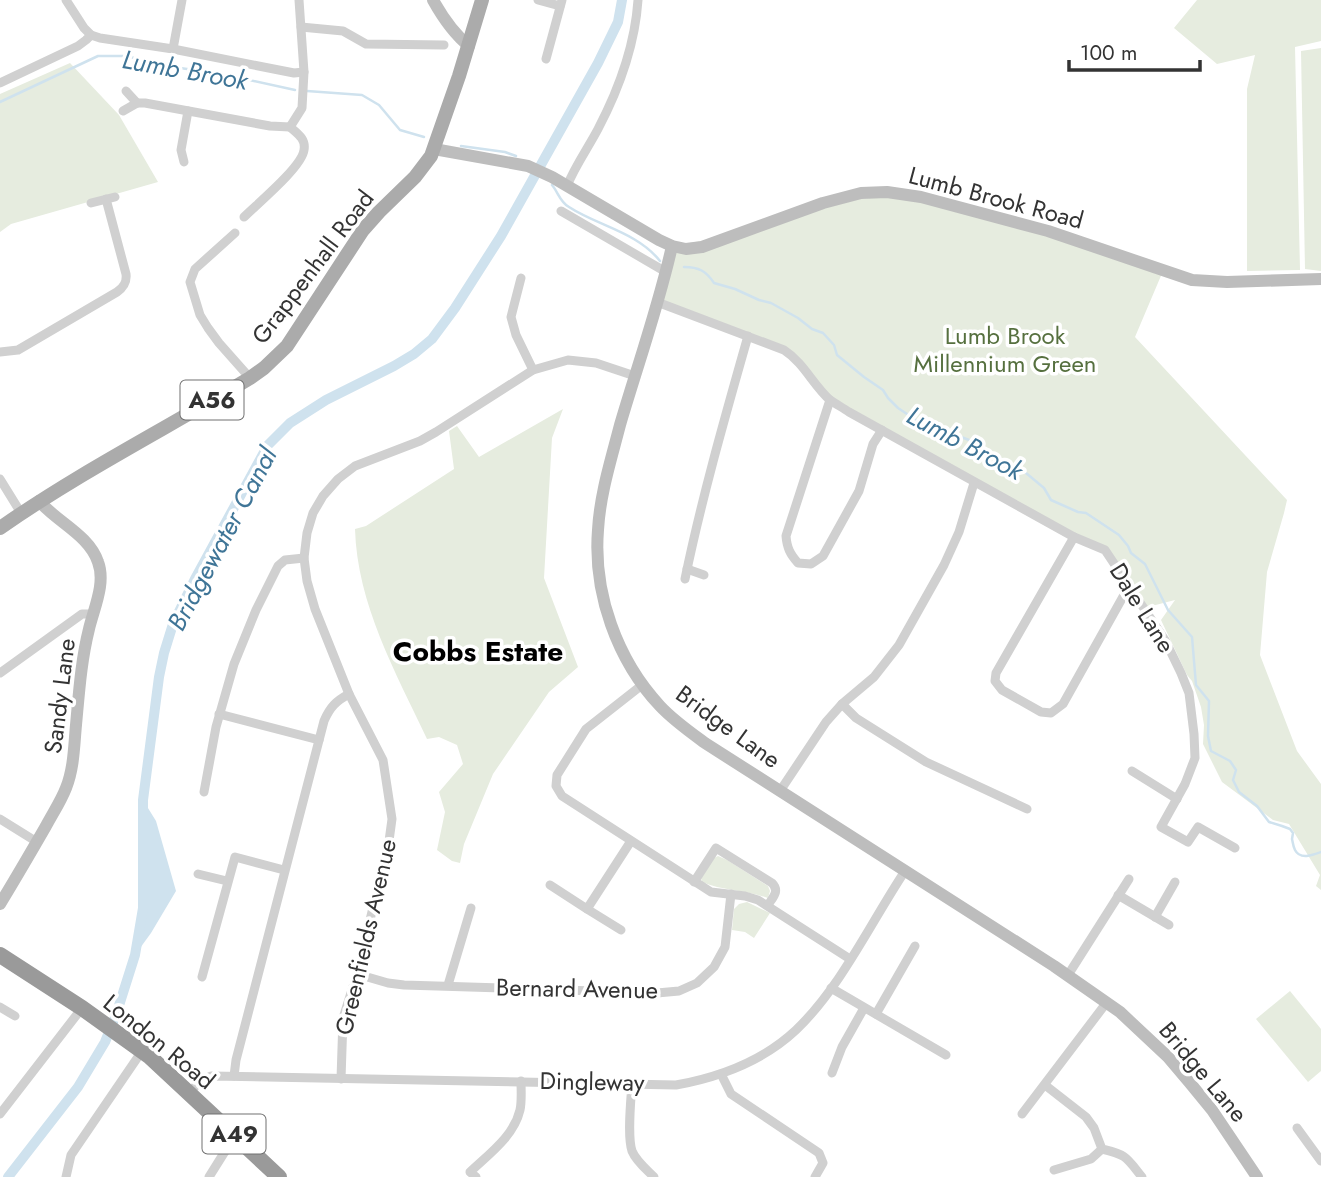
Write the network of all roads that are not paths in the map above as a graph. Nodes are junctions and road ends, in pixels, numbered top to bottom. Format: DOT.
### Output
graph roads {
  1 [pos="66,0"];
  2 [pos="182,0"];
  3 [pos="299,0"];
  4 [pos="433,0"];
  5 [pos="482,0"];
  6 [pos="538,0"];
  7 [pos="638,0"];
  8 [pos="561,3"];
  9 [pos="301,27"];
  10 [pos="91,35"];
  11 [pos="444,45"];
  12 [pos="469,46"];
  13 [pos="173,49"];
  14 [pos="546,60"];
  15 [pos="304,72"];
  16 [pos="0,83"];
  17 [pos="127,91"];
  18 [pos="137,103"];
  19 [pos="123,111"];
  20 [pos="188,111"];
  21 [pos="290,127"];
  22 [pos="434,149"];
  23 [pos="184,162"];
  24 [pos="567,186"];
  25 [pos="91,203"];
  26 [pos="561,211"];
  27 [pos="244,217"];
  28 [pos="235,233"];
  29 [pos="672,246"];
  30 [pos="666,272"];
  31 [pos="521,278"];
  32 [pos="1321,279"];
  33 [pos="657,302"];
  34 [pos="748,337"];
  35 [pos="0,352"];
  36 [pos="533,370"];
  37 [pos="635,376"];
  38 [pos="250,378"];
  39 [pos="830,400"];
  40 [pos="882,430"];
  41 [pos="0,479"];
  42 [pos="974,483"];
  43 [pos="39,501"];
  44 [pos="21,513"];
  45 [pos="0,528"];
  46 [pos="1074,537"];
  47 [pos="304,558"];
  48 [pos="704,575"];
  49 [pos="1129,586"];
  50 [pos="93,614"];
  51 [pos="0,673"];
  52 [pos="642,685"];
  53 [pos="349,694"];
  54 [pos="842,704"];
  55 [pos="219,714"];
  56 [pos="319,740"];
  57 [pos="1132,771"];
  58 [pos="780,791"];
  59 [pos="204,792"];
  60 [pos="1177,799"];
  61 [pos="1027,809"];
  62 [pos="0,819"];
  63 [pos="631,841"];
  64 [pos="37,842"];
  65 [pos="1235,848"];
  66 [pos="284,870"];
  67 [pos="905,871"];
  68 [pos="198,874"];
  69 [pos="1129,879"];
  70 [pos="227,881"];
  71 [pos="694,882"];
  72 [pos="1175,882"];
  73 [pos="550,886"];
  74 [pos="731,894"];
  75 [pos="1118,895"];
  76 [pos="0,904"];
  77 [pos="768,905"];
  78 [pos="471,908"];
  79 [pos="587,909"];
  80 [pos="1155,917"];
  81 [pos="1169,925"];
  82 [pos="621,930"];
  83 [pos="915,946"];
  84 [pos="0,955"];
  85 [pos="850,959"];
  86 [pos="356,974"];
  87 [pos="1069,975"];
  88 [pos="202,977"];
  89 [pos="448,985"];
  90 [pos="831,988"];
  91 [pos="1107,1002"];
  92 [pos="0,1007"];
  93 [pos="82,1008"];
  94 [pos="864,1008"];
  95 [pos="876,1014"];
  96 [pos="15,1016"];
  97 [pos="142,1051"];
  98 [pos="946,1055"];
  99 [pos="832,1073"];
  100 [pos="721,1074"];
  101 [pos="234,1076"];
  102 [pos="341,1079"];
  103 [pos="521,1081"];
  104 [pos="632,1083"];
  105 [pos="1045,1085"];
  106 [pos="188,1093"];
  107 [pos="0,1114"];
  108 [pos="1022,1114"];
  109 [pos="1297,1128"];
  110 [pos="236,1137"];
  111 [pos="1102,1149"];
  112 [pos="1321,1161"];
  113 [pos="1054,1170"];
  114 [pos="66,1177"];
  115 [pos="209,1177"];
  116 [pos="279,1177"];
  117 [pos="475,1177"];
  118 [pos="654,1177"];
  119 [pos="815,1177"];
  120 [pos="1142,1177"];
  121 [pos="1257,1177"];
  1 -- 10 [label="street"];
  2 -- 13 [label="street"];
  3 -- 9 [label="street"];
  4 -- 12 [label="street"];
  5 -- 12 [label="main road, A56"];
  6 -- 8 [label="street"];
  7 -- 24 [label="street"];
  8 -- 14 [label="street"];
  9 -- 11 [label="street"];
  9 -- 15 [label="street"];
  10 -- 13 [label="street"];
  10 -- 16 [label="street"];
  12 -- 22 [label="main road, A56"];
  13 -- 15 [label="street"];
  15 -- 21 [label="street"];
  17 -- 18 [label="street"];
  18 -- 19 [label="street"];
  18 -- 20 [label="street"];
  20 -- 21 [label="street"];
  20 -- 23 [label="street"];
  21 -- 27 [label="street"];
  22 -- 24 [label="street, Lumb Brook Road"];
  22 -- 38 [label="main road, Grappenhall Road / A56"];
  24 -- 29 [label="street, Lumb Brook Road"];
  25 -- 35 [label="street"];
  26 -- 30 [label="street"];
  28 -- 38 [label="street"];
  29 -- 30 [label="street, Bridge Lane"];
  29 -- 32 [label="street, Lumb Brook Road"];
  30 -- 33 [label="street, Bridge Lane"];
  31 -- 36 [label="street"];
  33 -- 34 [label="street, Dale Lane"];
  33 -- 37 [label="street, Bridge Lane"];
  34 -- 39 [label="street, Dale Lane"];
  34 -- 48 [label="street"];
  36 -- 37 [label="street, Greenfields Avenue"];
  36 -- 47 [label="street, Greenfields Avenue"];
  37 -- 52 [label="street, Bridge Lane"];
  38 -- 43 [label="main road, Grappenhall Road / A56"];
  39 -- 40 [label="street, Dale Lane"];
  39 -- 40 [label="street"];
  40 -- 42 [label="street, Dale Lane"];
  41 -- 44 [label="street"];
  42 -- 46 [label="street, Dale Lane"];
  42 -- 54 [label="street"];
  43 -- 44 [label="main road, Grappenhall Road / A56"];
  43 -- 50 [label="street, Sandy Lane"];
  44 -- 45 [label="main road, Grappenhall Road / A56"];
  46 -- 49 [label="street, Dale Lane"];
  46 -- 49 [label="street"];
  47 -- 53 [label="street, Greenfields Avenue"];
  47 -- 55 [label="street"];
  49 -- 60 [label="street, Dale Lane"];
  50 -- 51 [label="street"];
  50 -- 64 [label="street, Sandy Lane"];
  52 -- 58 [label="street, Bridge Lane"];
  52 -- 63 [label="street"];
  53 -- 56 [label="street"];
  53 -- 86 [label="street, Greenfields Avenue"];
  54 -- 58 [label="street"];
  54 -- 61 [label="street"];
  55 -- 56 [label="street"];
  55 -- 59 [label="street"];
  56 -- 66 [label="street"];
  57 -- 60 [label="street"];
  58 -- 67 [label="street, Bridge Lane"];
  60 -- 65 [label="street, Dale Lane"];
  62 -- 64 [label="street"];
  63 -- 71 [label="street"];
  63 -- 79 [label="street"];
  64 -- 76 [label="street, Sandy Lane"];
  66 -- 70 [label="street"];
  66 -- 101 [label="street"];
  67 -- 85 [label="street, Dingleway"];
  67 -- 87 [label="street, Bridge Lane"];
  68 -- 70 [label="street"];
  69 -- 75 [label="street"];
  70 -- 88 [label="street"];
  71 -- 74 [label="street"];
  71 -- 77 [label="street"];
  72 -- 80 [label="street"];
  73 -- 79 [label="street"];
  74 -- 77 [label="street"];
  74 -- 89 [label="street, Bernard Avenue"];
  75 -- 80 [label="street"];
  75 -- 87 [label="street"];
  77 -- 85 [label="street"];
  78 -- 89 [label="street"];
  79 -- 82 [label="street"];
  80 -- 81 [label="street"];
  83 -- 95 [label="street"];
  84 -- 93 [label="highway, London Road / A49"];
  85 -- 90 [label="street, Dingleway"];
  86 -- 89 [label="street, Bernard Avenue"];
  86 -- 102 [label="street, Greenfields Avenue"];
  87 -- 91 [label="street, Bridge Lane"];
  90 -- 94 [label="street"];
  90 -- 100 [label="street, Dingleway"];
  91 -- 105 [label="street"];
  91 -- 121 [label="street, Bridge Lane"];
  92 -- 96 [label="street"];
  93 -- 97 [label="highway, London Road / A49"];
  93 -- 107 [label="street"];
  94 -- 95 [label="street"];
  94 -- 99 [label="street"];
  95 -- 98 [label="street"];
  97 -- 106 [label="highway, London Road / A49"];
  97 -- 114 [label="street"];
  100 -- 104 [label="street, Dingleway"];
  100 -- 119 [label="street"];
  101 -- 102 [label="street, Dingleway"];
  101 -- 106 [label="street, Dingleway"];
  102 -- 103 [label="street, Dingleway"];
  103 -- 104 [label="street, Dingleway"];
  103 -- 117 [label="street"];
  104 -- 118 [label="street"];
  105 -- 108 [label="street"];
  105 -- 111 [label="street"];
  106 -- 110 [label="highway, London Road / A49"];
  109 -- 112 [label="street"];
  110 -- 115 [label="street"];
  110 -- 116 [label="highway, London Road / A49"];
  111 -- 113 [label="street"];
  111 -- 120 [label="street"];
}
